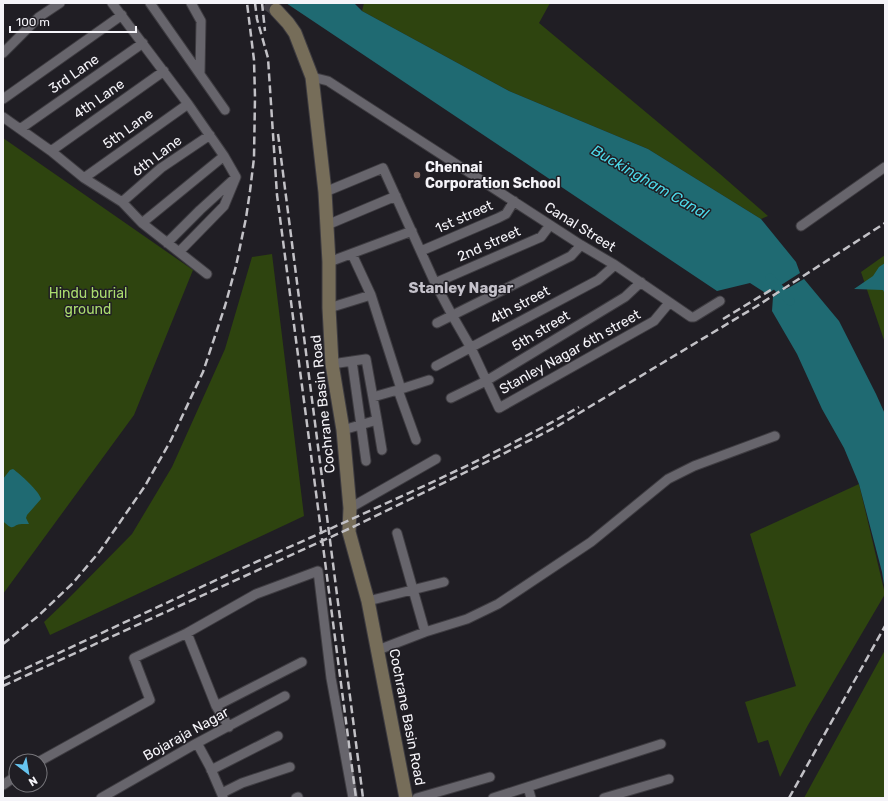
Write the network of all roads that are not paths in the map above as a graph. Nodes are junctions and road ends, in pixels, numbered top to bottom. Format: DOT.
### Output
graph roads {
  1 [pos="60,3"];
  2 [pos="112,3"];
  3 [pos="150,3"];
  4 [pos="191,3"];
  5 [pos="276,10"];
  6 [pos="122,15"];
  7 [pos="143,43"];
  8 [pos="3,53"];
  9 [pos="164,71"];
  10 [pos="200,73"];
  11 [pos="312,77"];
  12 [pos="3,99"];
  13 [pos="188,104"];
  14 [pos="225,110"];
  15 [pos="3,116"];
  16 [pos="20,129"];
  17 [pos="210,135"];
  18 [pos="51,151"];
  19 [pos="224,156"];
  20 [pos="885,167"];
  21 [pos="236,177"];
  22 [pos="84,178"];
  23 [pos="325,192"];
  24 [pos="396,196"];
  25 [pos="514,201"];
  26 [pos="122,202"];
  27 [pos="142,223"];
  28 [pos="327,225"];
  29 [pos="550,225"];
  30 [pos="801,226"];
  31 [pos="412,232"];
  32 [pos="167,243"];
  33 [pos="581,245"];
  34 [pos="421,251"];
  35 [pos="179,252"];
  36 [pos="352,254"];
  37 [pos="329,262"];
  38 [pos="615,265"];
  39 [pos="207,274"];
  40 [pos="435,282"];
  41 [pos="641,282"];
  42 [pos="371,295"];
  43 [pos="720,301"];
  44 [pos="669,303"];
  45 [pos="329,308"];
  46 [pos="452,316"];
  47 [pos="437,323"];
  48 [pos="471,348"];
  49 [pos="352,361"];
  50 [pos="332,364"];
  51 [pos="436,366"];
  52 [pos="429,380"];
  53 [pos="486,380"];
  54 [pos="399,390"];
  55 [pos="373,397"];
  56 [pos="451,398"];
  57 [pos="377,420"];
  58 [pos="362,424"];
  59 [pos="342,430"];
  60 [pos="775,436"];
  61 [pos="416,440"];
  62 [pos="382,450"];
  63 [pos="436,459"];
  64 [pos="366,461"];
  65 [pos="350,508"];
  66 [pos="397,534"];
  67 [pos="444,582"];
  68 [pos="412,590"];
  69 [pos="368,601"];
  70 [pos="425,632"];
  71 [pos="187,633"];
  72 [pos="378,650"];
  73 [pos="302,662"];
  74 [pos="284,696"];
  75 [pos="216,706"];
  76 [pos="229,727"];
  77 [pos="278,736"];
  78 [pos="197,743"];
  79 [pos="661,744"];
  80 [pos="48,757"];
  81 [pos="290,767"];
  82 [pos="211,770"];
  83 [pos="490,777"];
  84 [pos="669,779"];
  85 [pos="528,787"];
  86 [pos="223,795"];
  87 [pos="101,798"];
  88 [pos="353,798"];
  89 [pos="406,798"];
  90 [pos="417,798"];
  91 [pos="493,798"];
  92 [pos="531,798"];
  93 [pos="604,798"];
  1 -- 8 [label="street"];
  2 -- 6 [label="street"];
  3 -- 10 [label="street"];
  4 -- 10 [label="street"];
  5 -- 11 [label="main road, Cochrane Basin Road"];
  6 -- 7 [label="street"];
  6 -- 12 [label="street"];
  7 -- 9 [label="street"];
  7 -- 16 [label="street, 3rd Lane"];
  9 -- 13 [label="street"];
  9 -- 18 [label="street, 4th Lane"];
  10 -- 14 [label="street"];
  11 -- 23 [label="main road, Cochrane Basin Road"];
  11 -- 25 [label="street, Canal Street"];
  13 -- 17 [label="street"];
  13 -- 22 [label="street, 5th Lane"];
  15 -- 16 [label="street"];
  16 -- 18 [label="street"];
  17 -- 19 [label="street"];
  17 -- 26 [label="street, 6th Lane"];
  18 -- 22 [label="street"];
  19 -- 21 [label="street"];
  19 -- 27 [label="street"];
  20 -- 30 [label="street"];
  21 -- 32 [label="street"];
  21 -- 35 [label="street"];
  22 -- 26 [label="street"];
  23 -- 24 [label="street"];
  23 -- 28 [label="main road, Cochrane Basin Road"];
  24 -- 28 [label="street"];
  24 -- 31 [label="street"];
  25 -- 29 [label="street, Canal Street"];
  25 -- 34 [label="street, 1st street"];
  26 -- 27 [label="street"];
  27 -- 32 [label="street"];
  28 -- 37 [label="main road, Cochrane Basin Road"];
  29 -- 33 [label="street, Canal Street"];
  29 -- 40 [label="street, 2nd street"];
  31 -- 34 [label="street"];
  31 -- 36 [label="street"];
  32 -- 35 [label="street"];
  33 -- 38 [label="street, Canal Street"];
  33 -- 46 [label="street"];
  34 -- 40 [label="street"];
  35 -- 39 [label="street"];
  36 -- 37 [label="street"];
  36 -- 42 [label="street"];
  37 -- 45 [label="main road, Cochrane Basin Road"];
  38 -- 41 [label="street, Canal Street"];
  38 -- 48 [label="street, 4th street"];
  40 -- 46 [label="street"];
  41 -- 44 [label="street, Canal Street"];
  41 -- 53 [label="street, 5th street"];
  42 -- 45 [label="street"];
  42 -- 54 [label="street"];
  43 -- 44 [label="street, Canal Street"];
  44 -- 53 [label="street, Stanley Nagar 6th street"];
  45 -- 50 [label="main road, Cochrane Basin Road"];
  46 -- 47 [label="street"];
  46 -- 48 [label="street"];
  48 -- 51 [label="street, 4th street"];
  48 -- 53 [label="street"];
  49 -- 50 [label="street"];
  49 -- 55 [label="street"];
  49 -- 58 [label="street"];
  50 -- 59 [label="main road, Cochrane Basin Road"];
  52 -- 54 [label="street"];
  53 -- 56 [label="street, 5th street"];
  54 -- 55 [label="street"];
  54 -- 61 [label="street"];
  55 -- 57 [label="street"];
  57 -- 58 [label="street"];
  57 -- 62 [label="street"];
  58 -- 59 [label="street"];
  58 -- 64 [label="street"];
  59 -- 65 [label="main road, Cochrane Basin Road"];
  60 -- 70 [label="street"];
  63 -- 65 [label="street"];
  65 -- 69 [label="main road, Cochrane Basin Road"];
  66 -- 68 [label="street"];
  67 -- 68 [label="street"];
  68 -- 69 [label="street"];
  68 -- 70 [label="street"];
  69 -- 72 [label="main road, Cochrane Basin Road"];
  70 -- 72 [label="street"];
  71 -- 75 [label="street"];
  71 -- 80 [label="street"];
  71 -- 88 [label="street"];
  72 -- 89 [label="main road, Cochrane Basin Road"];
  73 -- 75 [label="street"];
  74 -- 76 [label="street, Bojaraja Nagar"];
  75 -- 76 [label="street"];
  76 -- 78 [label="street, Bojaraja Nagar"];
  77 -- 82 [label="street"];
  78 -- 82 [label="street"];
  78 -- 87 [label="street, Bojaraja Nagar"];
  79 -- 85 [label="street"];
  81 -- 86 [label="street"];
  82 -- 86 [label="street"];
  83 -- 90 [label="street"];
  84 -- 93 [label="street"];
  85 -- 91 [label="street"];
  85 -- 92 [label="street"];
}
